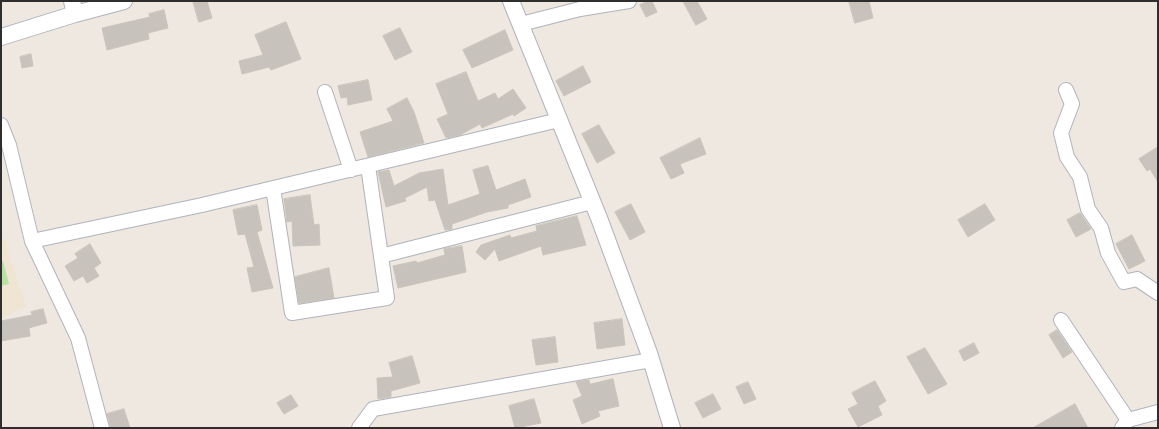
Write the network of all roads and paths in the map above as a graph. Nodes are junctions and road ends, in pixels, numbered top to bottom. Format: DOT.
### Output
graph roads {
  1 [pos="124,1"];
  2 [pos="511,1"];
  3 [pos="628,1"];
  4 [pos="73,7"];
  5 [pos="521,24"];
  6 [pos="1,37"];
  7 [pos="1066,90"];
  8 [pos="325,92"];
  9 [pos="560,120"];
  10 [pos="1,125"];
  11 [pos="368,166"];
  12 [pos="351,170"];
  13 [pos="273,188"];
  14 [pos="592,202"];
  15 [pos="32,241"];
  16 [pos="381,256"];
  17 [pos="1158,293"];
  18 [pos="1061,320"];
  19 [pos="651,360"];
  20 [pos="1158,412"];
  21 [pos="1125,424"];
  22 [pos="356,427"];
  23 [pos="102,428"];
  24 [pos="672,428"];
  1 -- 4 [label="street"];
  2 -- 5 [label="street"];
  3 -- 5 [label="street"];
  4 -- 6 [label="street"];
  5 -- 9 [label="street"];
  7 -- 17 [label="street"];
  8 -- 12 [label="street"];
  9 -- 11 [label="street"];
  9 -- 14 [label="street"];
  10 -- 15 [label="street"];
  11 -- 12 [label="street"];
  11 -- 16 [label="street"];
  12 -- 13 [label="street"];
  13 -- 15 [label="street"];
  13 -- 16 [label="street"];
  14 -- 16 [label="street"];
  14 -- 19 [label="street"];
  15 -- 23 [label="street"];
  18 -- 21 [label="street"];
  19 -- 22 [label="street"];
  19 -- 24 [label="street"];
  20 -- 21 [label="street"];
}
